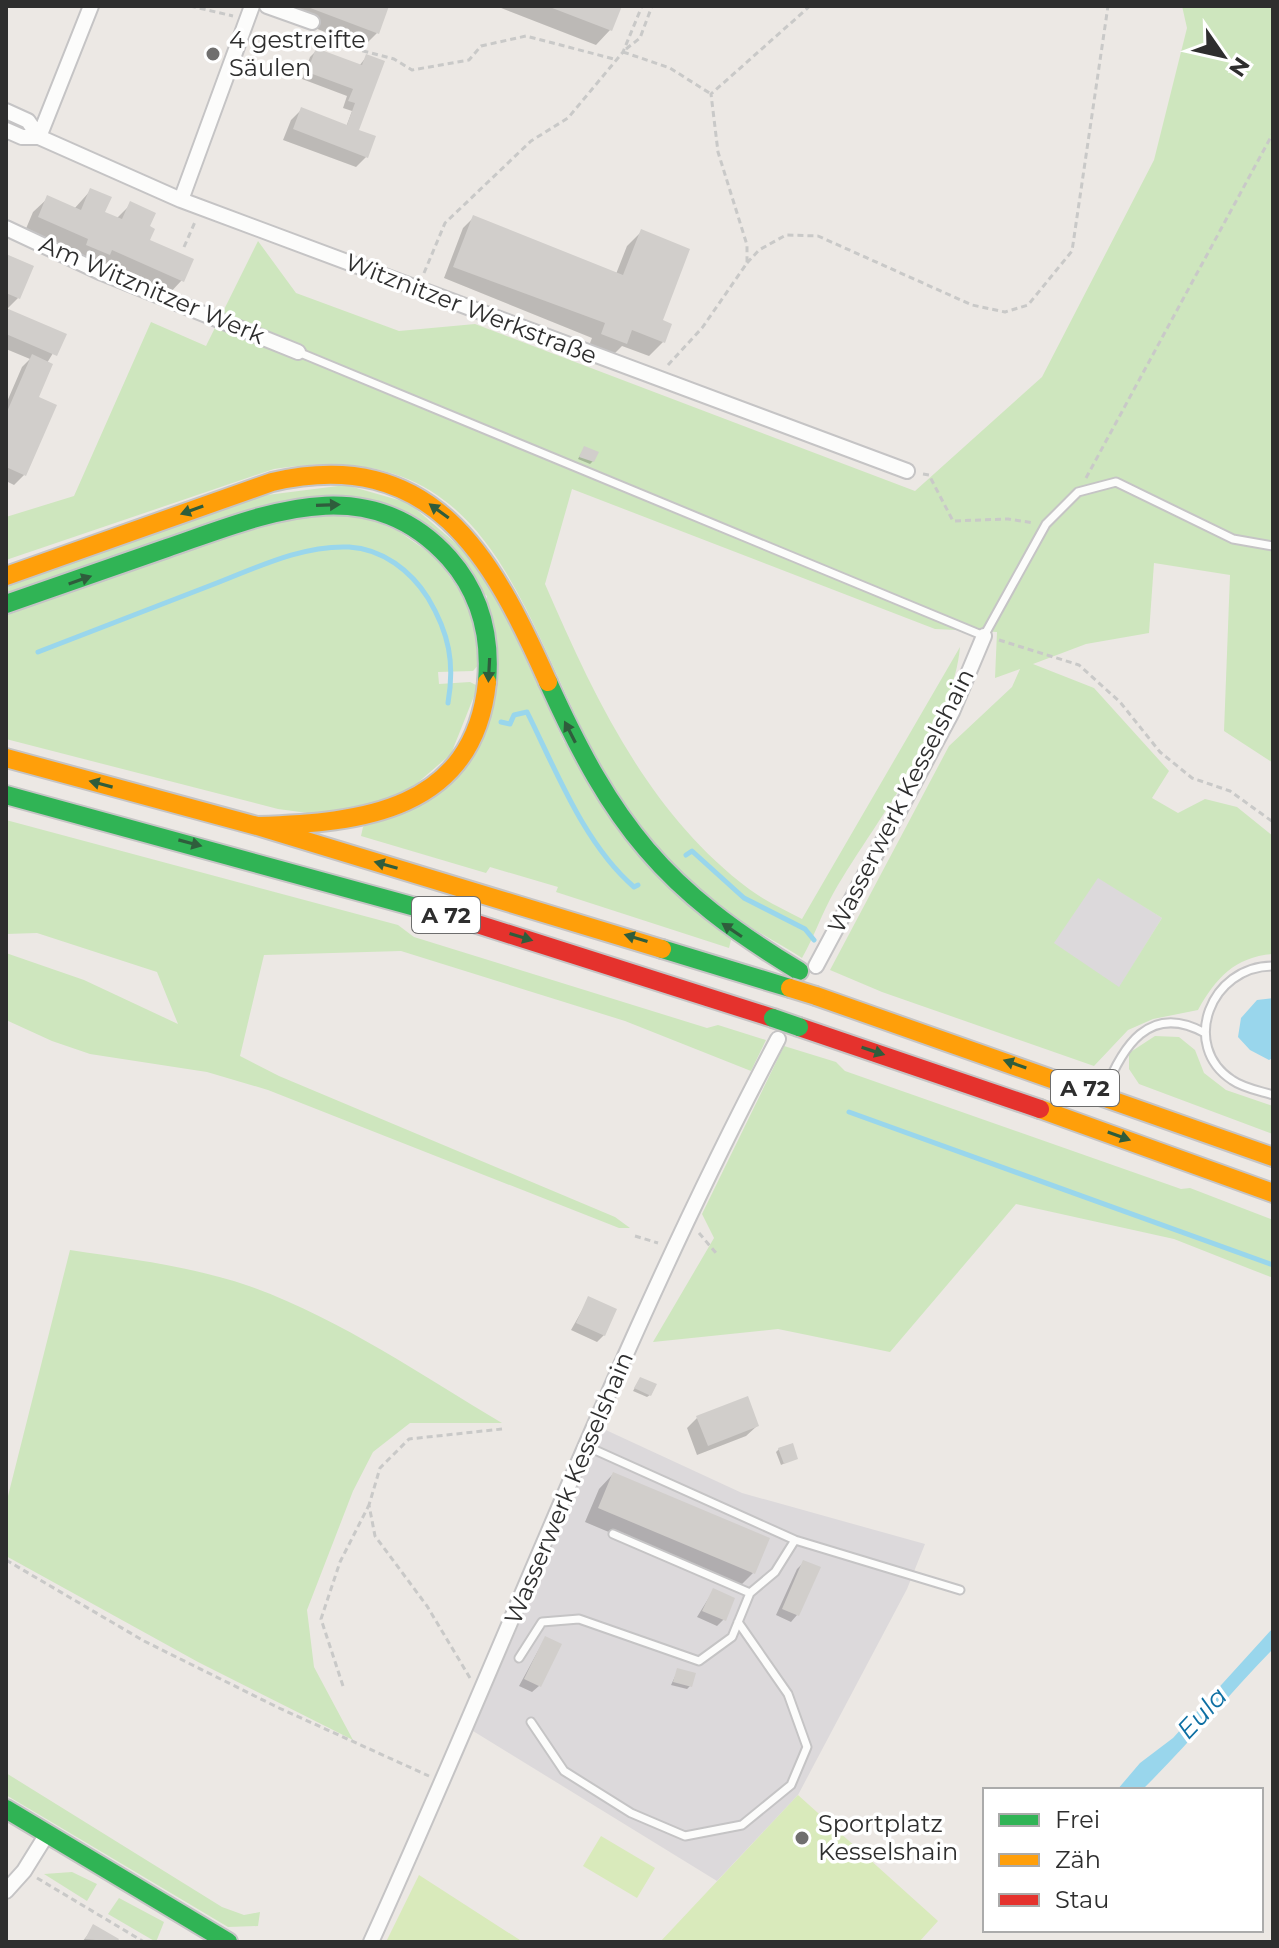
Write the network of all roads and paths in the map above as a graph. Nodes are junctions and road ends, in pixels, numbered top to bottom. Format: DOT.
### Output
graph roads {
  1 [pos="91,6"];
  2 [pos="190,6"];
  3 [pos="267,6"];
  4 [pos="642,6"];
  5 [pos="652,6"];
  6 [pos="810,6"];
  7 [pos="1108,6"];
  8 [pos="250,13"];
  9 [pos="309,29"];
  10 [pos="623,52"];
  11 [pos="614,59"];
  12 [pos="711,94"];
  13 [pos="6,111"];
  14 [pos="6,130"];
  15 [pos="1273,133"];
  16 [pos="39,137"];
  17 [pos="181,200"];
  18 [pos="201,208"];
  19 [pos="6,228"];
  20 [pos="184,247"];
  21 [pos="747,263"];
  22 [pos="417,288"];
  23 [pos="298,352"];
  24 [pos="659,379"];
  25 [pos="907,471"];
  26 [pos="1078,492"];
  27 [pos="1046,524"];
  28 [pos="1273,546"];
  29 [pos="6,576"];
  30 [pos="6,604"];
  31 [pos="984,636"];
  32 [pos="6,758"];
  33 [pos="6,795"];
  34 [pos="1273,822"];
  35 [pos="257,826"];
  36 [pos="1273,966"];
  37 [pos="808,981"];
  38 [pos="1205,1033"];
  39 [pos="778,1039"];
  40 [pos="1104,1095"];
  41 [pos="1273,1095"];
  42 [pos="1273,1157"];
  43 [pos="1273,1193"];
  44 [pos="686,1218"];
  45 [pos="635,1236"];
  46 [pos="673,1248"];
  47 [pos="716,1253"];
  48 [pos="502,1429"];
  49 [pos="584,1445"];
  50 [pos="369,1505"];
  51 [pos="613,1534"];
  52 [pos="795,1540"];
  53 [pos="6,1560"];
  54 [pos="960,1590"];
  55 [pos="750,1593"];
  56 [pos="738,1622"];
  57 [pos="519,1658"];
  58 [pos="343,1686"];
  59 [pos="480,1694"];
  60 [pos="531,1722"];
  61 [pos="444,1782"];
  62 [pos="6,1809"];
  63 [pos="47,1834"];
  64 [pos="24,1871"];
  65 [pos="6,1891"];
  66 [pos="144,1942"];
  67 [pos="228,1942"];
  68 [pos="371,1942"];
  1 -- 16 [label="street"];
  2 -- 8 [label="path"];
  3 -- 9 [label="street"];
  4 -- 10 [label="path"];
  5 -- 10 [label="path"];
  6 -- 12 [label="path"];
  7 -- 21 [label="path"];
  8 -- 17 [label="street"];
  9 -- 11 [label="path"];
  10 -- 11 [label="path"];
  10 -- 12 [label="path"];
  11 -- 22 [label="path"];
  12 -- 21 [label="path"];
  13 -- 16 [label="street, Witznitzer Werkstraße"];
  14 -- 16 [label="street, Witznitzer Werkstraße"];
  15 -- 26 [label="path"];
  16 -- 17 [label="street, Witznitzer Werkstraße"];
  17 -- 18 [label="street, Witznitzer Werkstraße"];
  18 -- 20 [label="path"];
  18 -- 22 [label="street, Witznitzer Werkstraße"];
  19 -- 23 [label="street, Am Witznitzer Werk"];
  21 -- 24 [label="path"];
  22 -- 24 [label="street, Witznitzer Werkstraße"];
  23 -- 31 [label="lane"];
  24 -- 25 [label="street, Witznitzer Werkstraße"];
  25 -- 27 [label="path"];
  26 -- 27 [label="lane"];
  26 -- 28 [label="lane"];
  27 -- 31 [label="lane"];
  37 -- 29 [label="main road, one-way"];
  30 -- 35 [label="main road, one-way"];
  31 -- 34 [label="path"];
  31 -- 37 [label="street, Wasserwerk Kesselshain"];
  35 -- 32 [label="main road, A 72, one-way"];
  33 -- 43 [label="main road, A 72, one-way, bridge"];
  37 -- 35 [label="main road, A 72, one-way"];
  36 -- 38 [label="lane"];
  40 -- 37 [label="main road, A 72, one-way"];
  38 -- 40 [label="lane"];
  38 -- 41 [label="lane"];
  39 -- 44 [label="street, Wasserwerk Kesselshain"];
  40 -- 42 [label="main road, A 72"];
  44 -- 46 [label="street, Wasserwerk Kesselshain"];
  44 -- 47 [label="path"];
  45 -- 46 [label="path"];
  46 -- 49 [label="street, Wasserwerk Kesselshain"];
  48 -- 50 [label="path"];
  49 -- 52 [label="lane"];
  49 -- 59 [label="street, Wasserwerk Kesselshain"];
  50 -- 58 [label="path"];
  50 -- 59 [label="path"];
  51 -- 55 [label="lane"];
  52 -- 54 [label="lane"];
  52 -- 55 [label="lane"];
  53 -- 61 [label="path"];
  55 -- 56 [label="lane"];
  56 -- 57 [label="lane"];
  56 -- 60 [label="lane"];
  59 -- 61 [label="street, Wasserwerk Kesselshain"];
  61 -- 68 [label="street, Wasserwerk Kesselshain"];
  62 -- 63 [label="main road"];
  63 -- 64 [label="street"];
  63 -- 67 [label="main road"];
  64 -- 65 [label="street"];
  64 -- 66 [label="path"];
}
